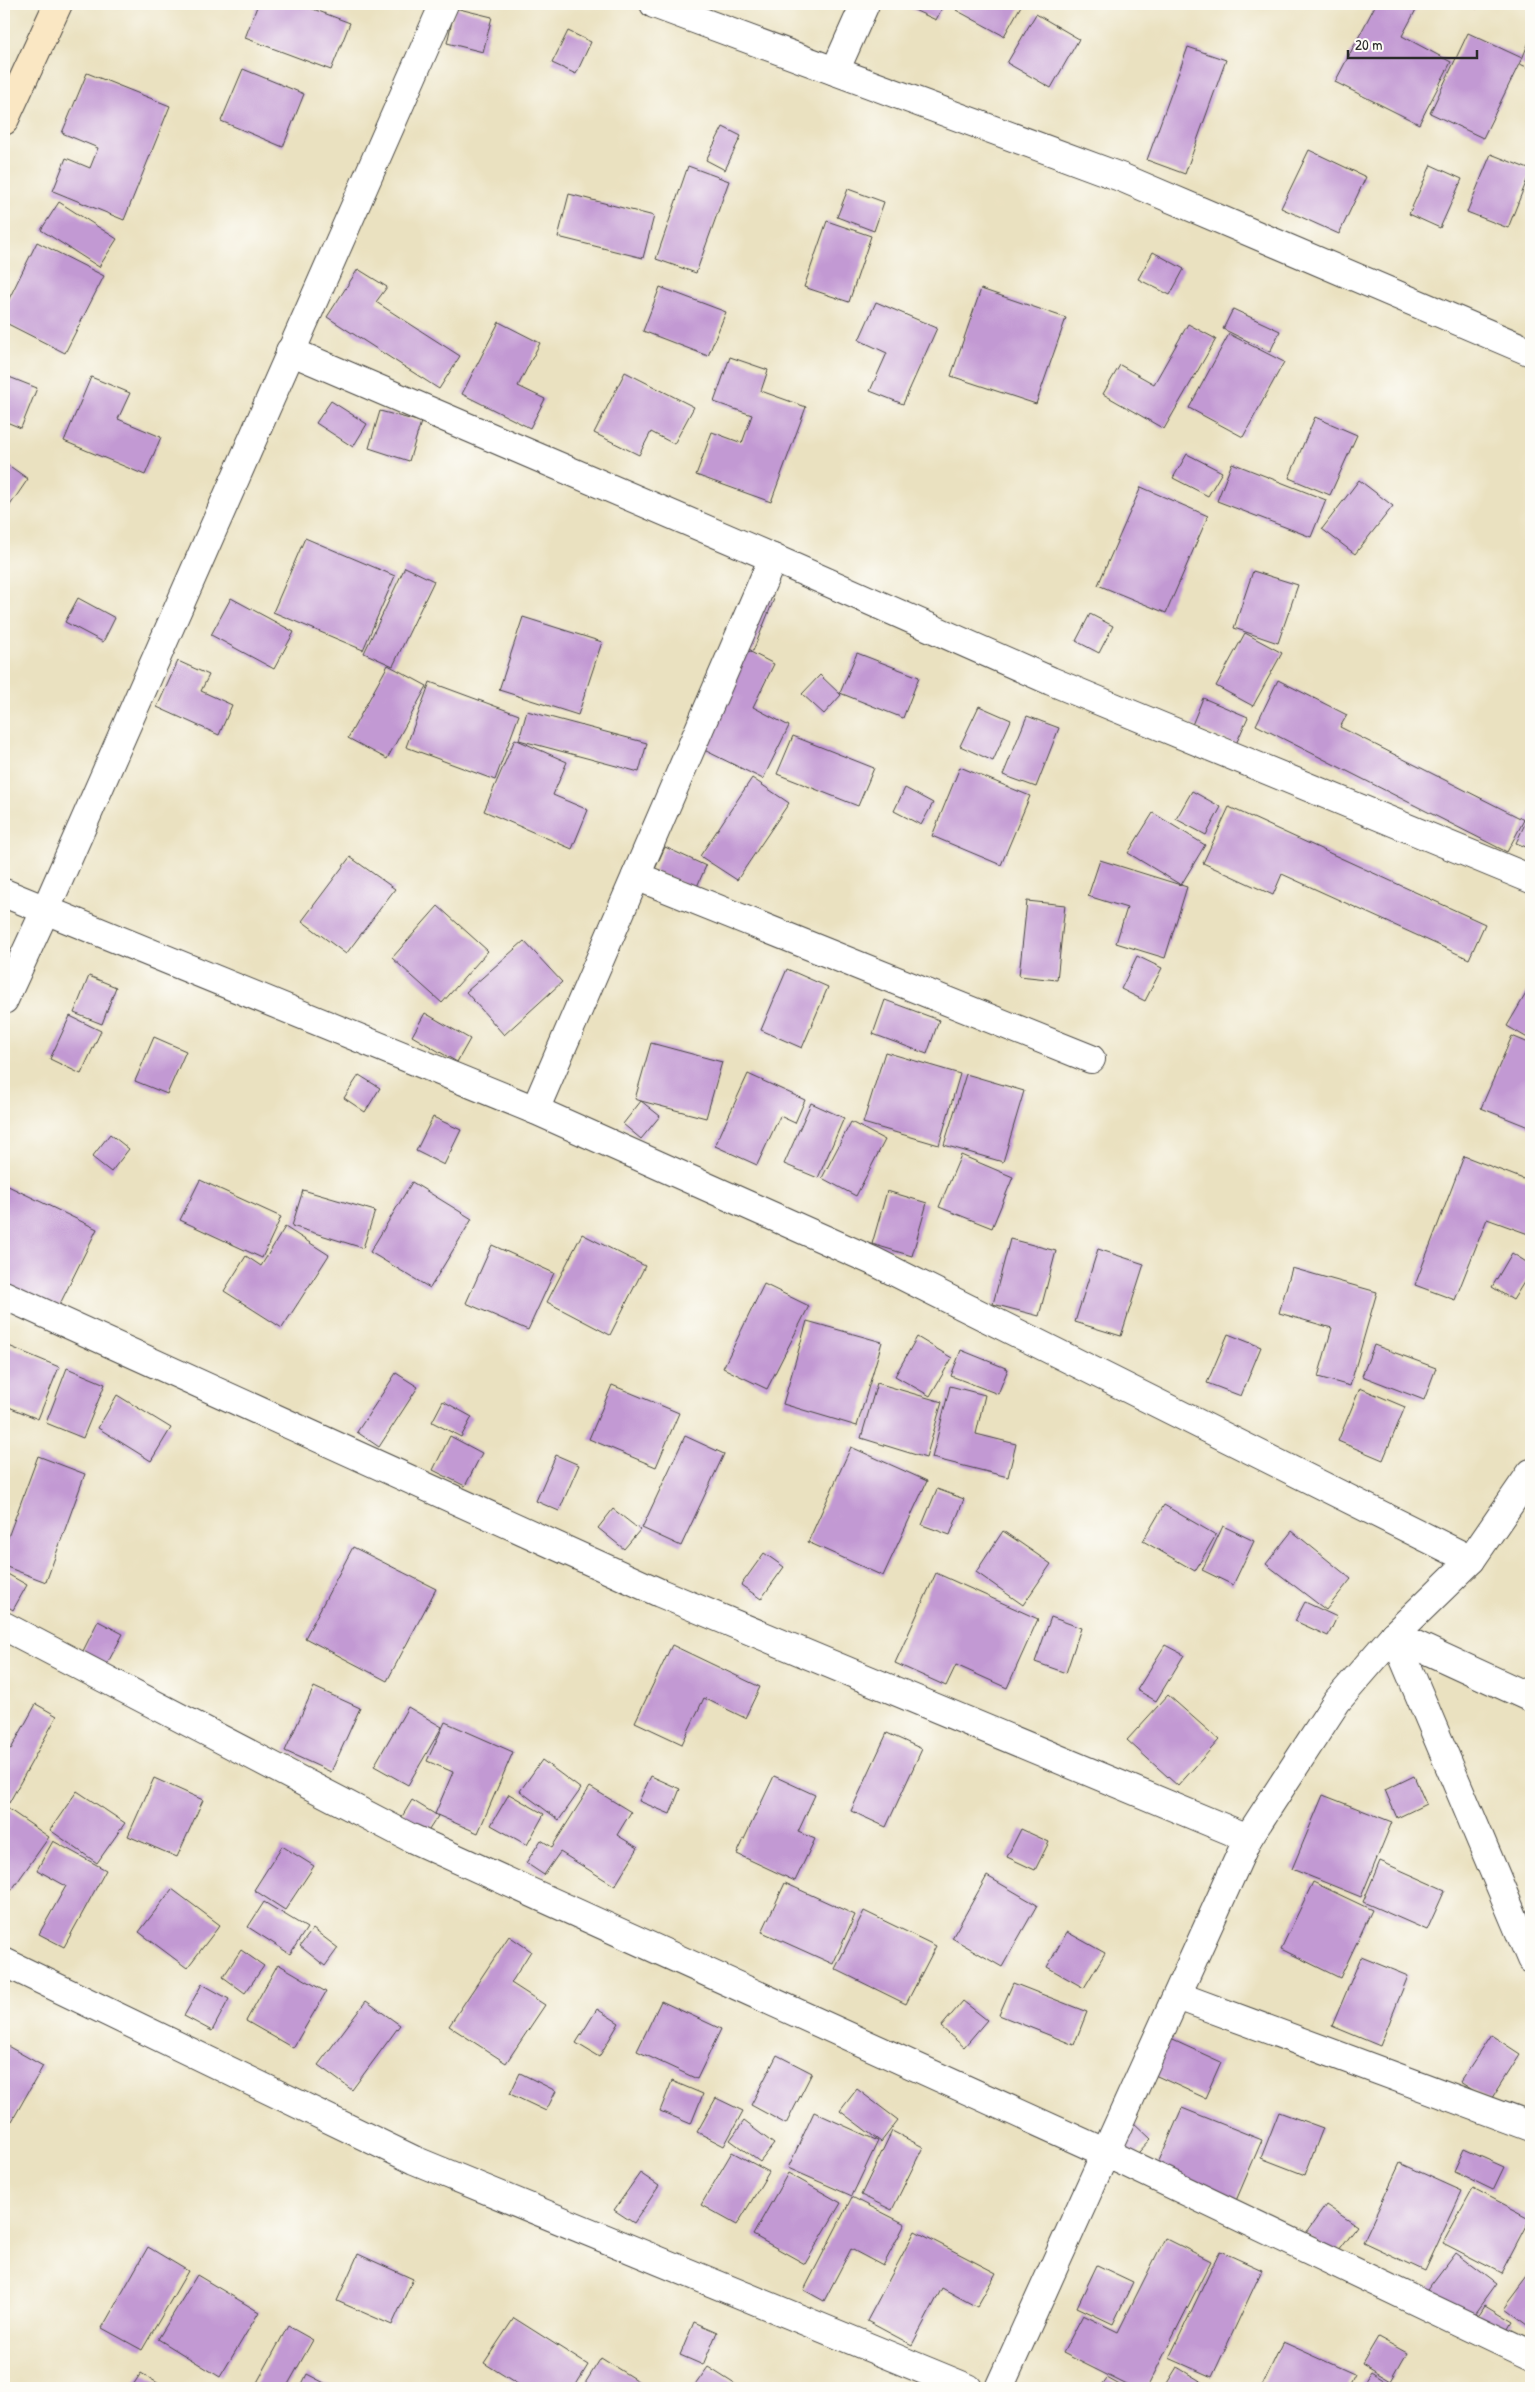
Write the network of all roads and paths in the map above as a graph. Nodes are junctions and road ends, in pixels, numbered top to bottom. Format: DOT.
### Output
graph roads {
  1 [pos="58,4"];
  2 [pos="444,4"];
  3 [pos="654,4"];
  4 [pos="865,4"];
  5 [pos="835,71"];
  6 [pos="4,122"];
  7 [pos="290,351"];
  8 [pos="1531,352"];
  9 [pos="773,558"];
  10 [pos="636,876"];
  11 [pos="1531,879"];
  12 [pos="4,893"];
  13 [pos="45,911"];
  14 [pos="4,1000"];
  15 [pos="1091,1059"];
  16 [pos="536,1110"];
  17 [pos="4,1295"];
  18 [pos="1531,1473"];
  19 [pos="1471,1560"];
  20 [pos="4,1626"];
  21 [pos="1394,1635"];
  22 [pos="1531,1698"];
  23 [pos="1248,1838"];
  24 [pos="1531,1959"];
  25 [pos="4,1962"];
  26 [pos="1178,1996"];
  27 [pos="1531,2126"];
  28 [pos="1106,2153"];
  29 [pos="1531,2356"];
  30 [pos="968,2388"];
  31 [pos="999,2388"];
  1 -- 6 [label="street"];
  2 -- 7 [label="street"];
  3 -- 5 [label="street"];
  4 -- 5 [label="street"];
  5 -- 8 [label="street"];
  7 -- 9 [label="street"];
  7 -- 13 [label="street"];
  9 -- 10 [label="street"];
  9 -- 11 [label="street"];
  10 -- 15 [label="street"];
  10 -- 16 [label="street"];
  12 -- 13 [label="street"];
  13 -- 14 [label="street"];
  13 -- 16 [label="street"];
  16 -- 19 [label="street"];
  17 -- 23 [label="street"];
  18 -- 19 [label="street"];
  19 -- 21 [label="street"];
  20 -- 28 [label="street"];
  21 -- 22 [label="street"];
  21 -- 23 [label="street"];
  21 -- 24 [label="street"];
  23 -- 26 [label="street"];
  25 -- 30 [label="street"];
  26 -- 27 [label="street"];
  26 -- 28 [label="street"];
  28 -- 29 [label="street"];
  28 -- 31 [label="street"];
}
